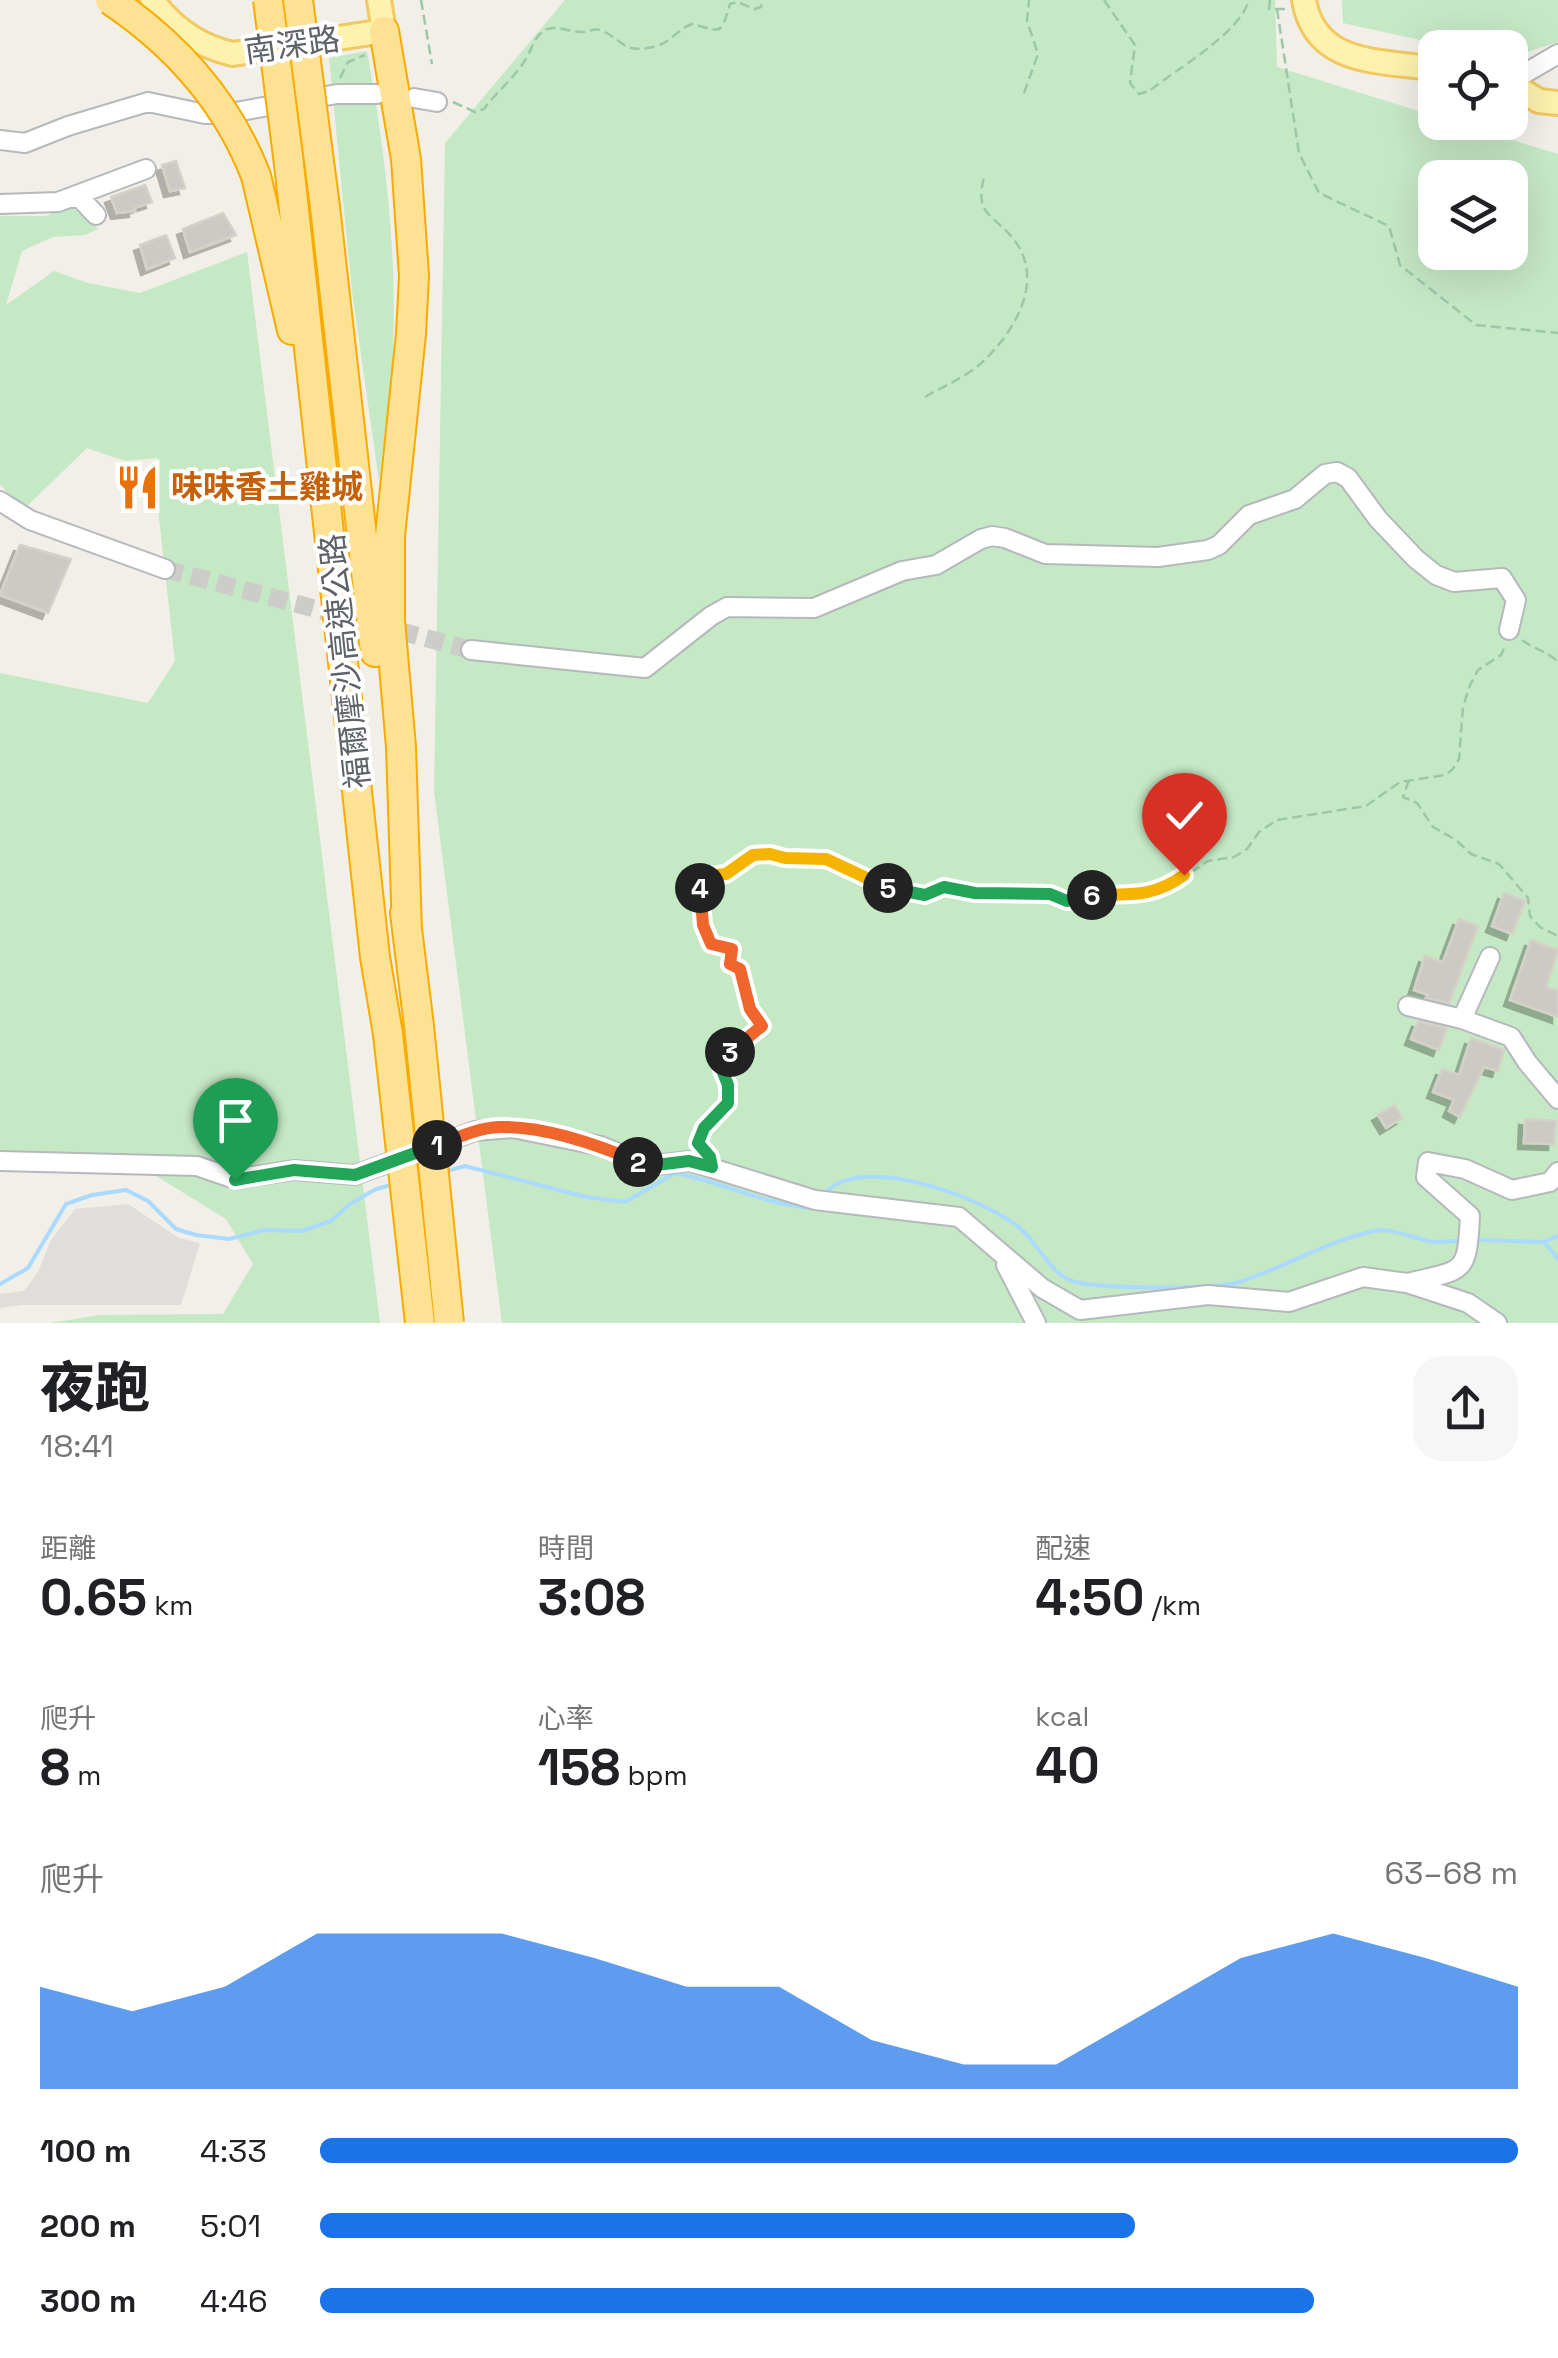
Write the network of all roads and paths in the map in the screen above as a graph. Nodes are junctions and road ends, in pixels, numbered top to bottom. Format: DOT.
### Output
graph roads {
  1 [pos="110,0"];
  2 [pos="152,0"];
  3 [pos="162,0"];
  4 [pos="268,0"];
  5 [pos="298,0"];
  6 [pos="311,0"];
  7 [pos="379,0"];
  8 [pos="421,0"];
  9 [pos="762,0"];
  10 [pos="1030,0"];
  11 [pos="1104,0"];
  12 [pos="1250,0"];
  13 [pos="1270,0"];
  14 [pos="1304,4"];
  15 [pos="1277,9"];
  16 [pos="175,25"];
  17 [pos="384,31"];
  18 [pos="1558,54"];
  19 [pos="432,64"];
  20 [pos="1418,66"];
  21 [pos="1528,72"];
  22 [pos="1024,93"];
  23 [pos="1528,93"];
  24 [pos="337,94"];
  25 [pos="378,94"];
  26 [pos="414,98"];
  27 [pos="436,102"];
  28 [pos="1558,103"];
  29 [pos="0,140"];
  30 [pos="146,169"];
  31 [pos="984,177"];
  32 [pos="74,196"];
  33 [pos="0,204"];
  34 [pos="324,207"];
  35 [pos="96,215"];
  36 [pos="1558,333"];
  37 [pos="925,396"];
  38 [pos="327,490"];
  39 [pos="0,501"];
  40 [pos="165,569"];
  41 [pos="1509,630"];
  42 [pos="471,650"];
  43 [pos="1558,662"];
  44 [pos="1410,778"];
  45 [pos="408,930"];
  46 [pos="1558,936"];
  47 [pos="1490,957"];
  48 [pos="1408,1006"];
  49 [pos="1462,1019"];
  50 [pos="1558,1099"];
  51 [pos="0,1160"];
  52 [pos="712,1167"];
  53 [pos="1558,1172"];
  54 [pos="998,1251"];
  55 [pos="1407,1283"];
  56 [pos="420,1323"];
  57 [pos="448,1323"];
  58 [pos="1036,1323"];
  59 [pos="1497,1323"];
  1 -- 38 [label="highway, bridge"];
  2 -- 16 [label="main road, 南深路"];
  3 -- 16 [label="main road"];
  4 -- 38 [label="highway, 福爾摩沙高速公路, bridge"];
  5 -- 34 [label="highway, 福爾摩沙高速公路, bridge"];
  6 -- 34 [label="highway, bridge"];
  7 -- 17 [label="main road, 南深路"];
  8 -- 19 [label="path"];
  9 -- 27 [label="path"];
  10 -- 22 [label="path"];
  11 -- 12 [label="path"];
  13 -- 15 [label="path"];
  14 -- 15 [label="path"];
  14 -- 20 [label="main road"];
  15 -- 36 [label="path"];
  16 -- 17 [label="main road, 南深路"];
  17 -- 24 [label="path"];
  17 -- 45 [label="highway"];
  18 -- 21 [label="lane"];
  23 -- 28 [label="main road"];
  24 -- 25 [label="lane"];
  24 -- 29 [label="lane"];
  26 -- 27 [label="lane"];
  30 -- 32 [label="lane"];
  31 -- 37 [label="path"];
  32 -- 33 [label="lane"];
  32 -- 35 [label="lane"];
  34 -- 45 [label="highway, 福爾摩沙高速公路"];
  38 -- 56 [label="highway, 福爾摩沙高速公路, bridge"];
  39 -- 40 [label="lane"];
  41 -- 42 [label="lane"];
  41 -- 43 [label="path"];
  41 -- 44 [label="path"];
  44 -- 46 [label="path"];
  44 -- 52 [label="path"];
  45 -- 57 [label="highway, 福爾摩沙高速公路, bridge"];
  47 -- 49 [label="lane"];
  48 -- 49 [label="lane"];
  49 -- 50 [label="lane"];
  51 -- 52 [label="lane"];
  52 -- 54 [label="lane"];
  53 -- 55 [label="lane"];
  54 -- 55 [label="lane"];
  54 -- 58 [label="lane"];
  55 -- 59 [label="lane"];
}
